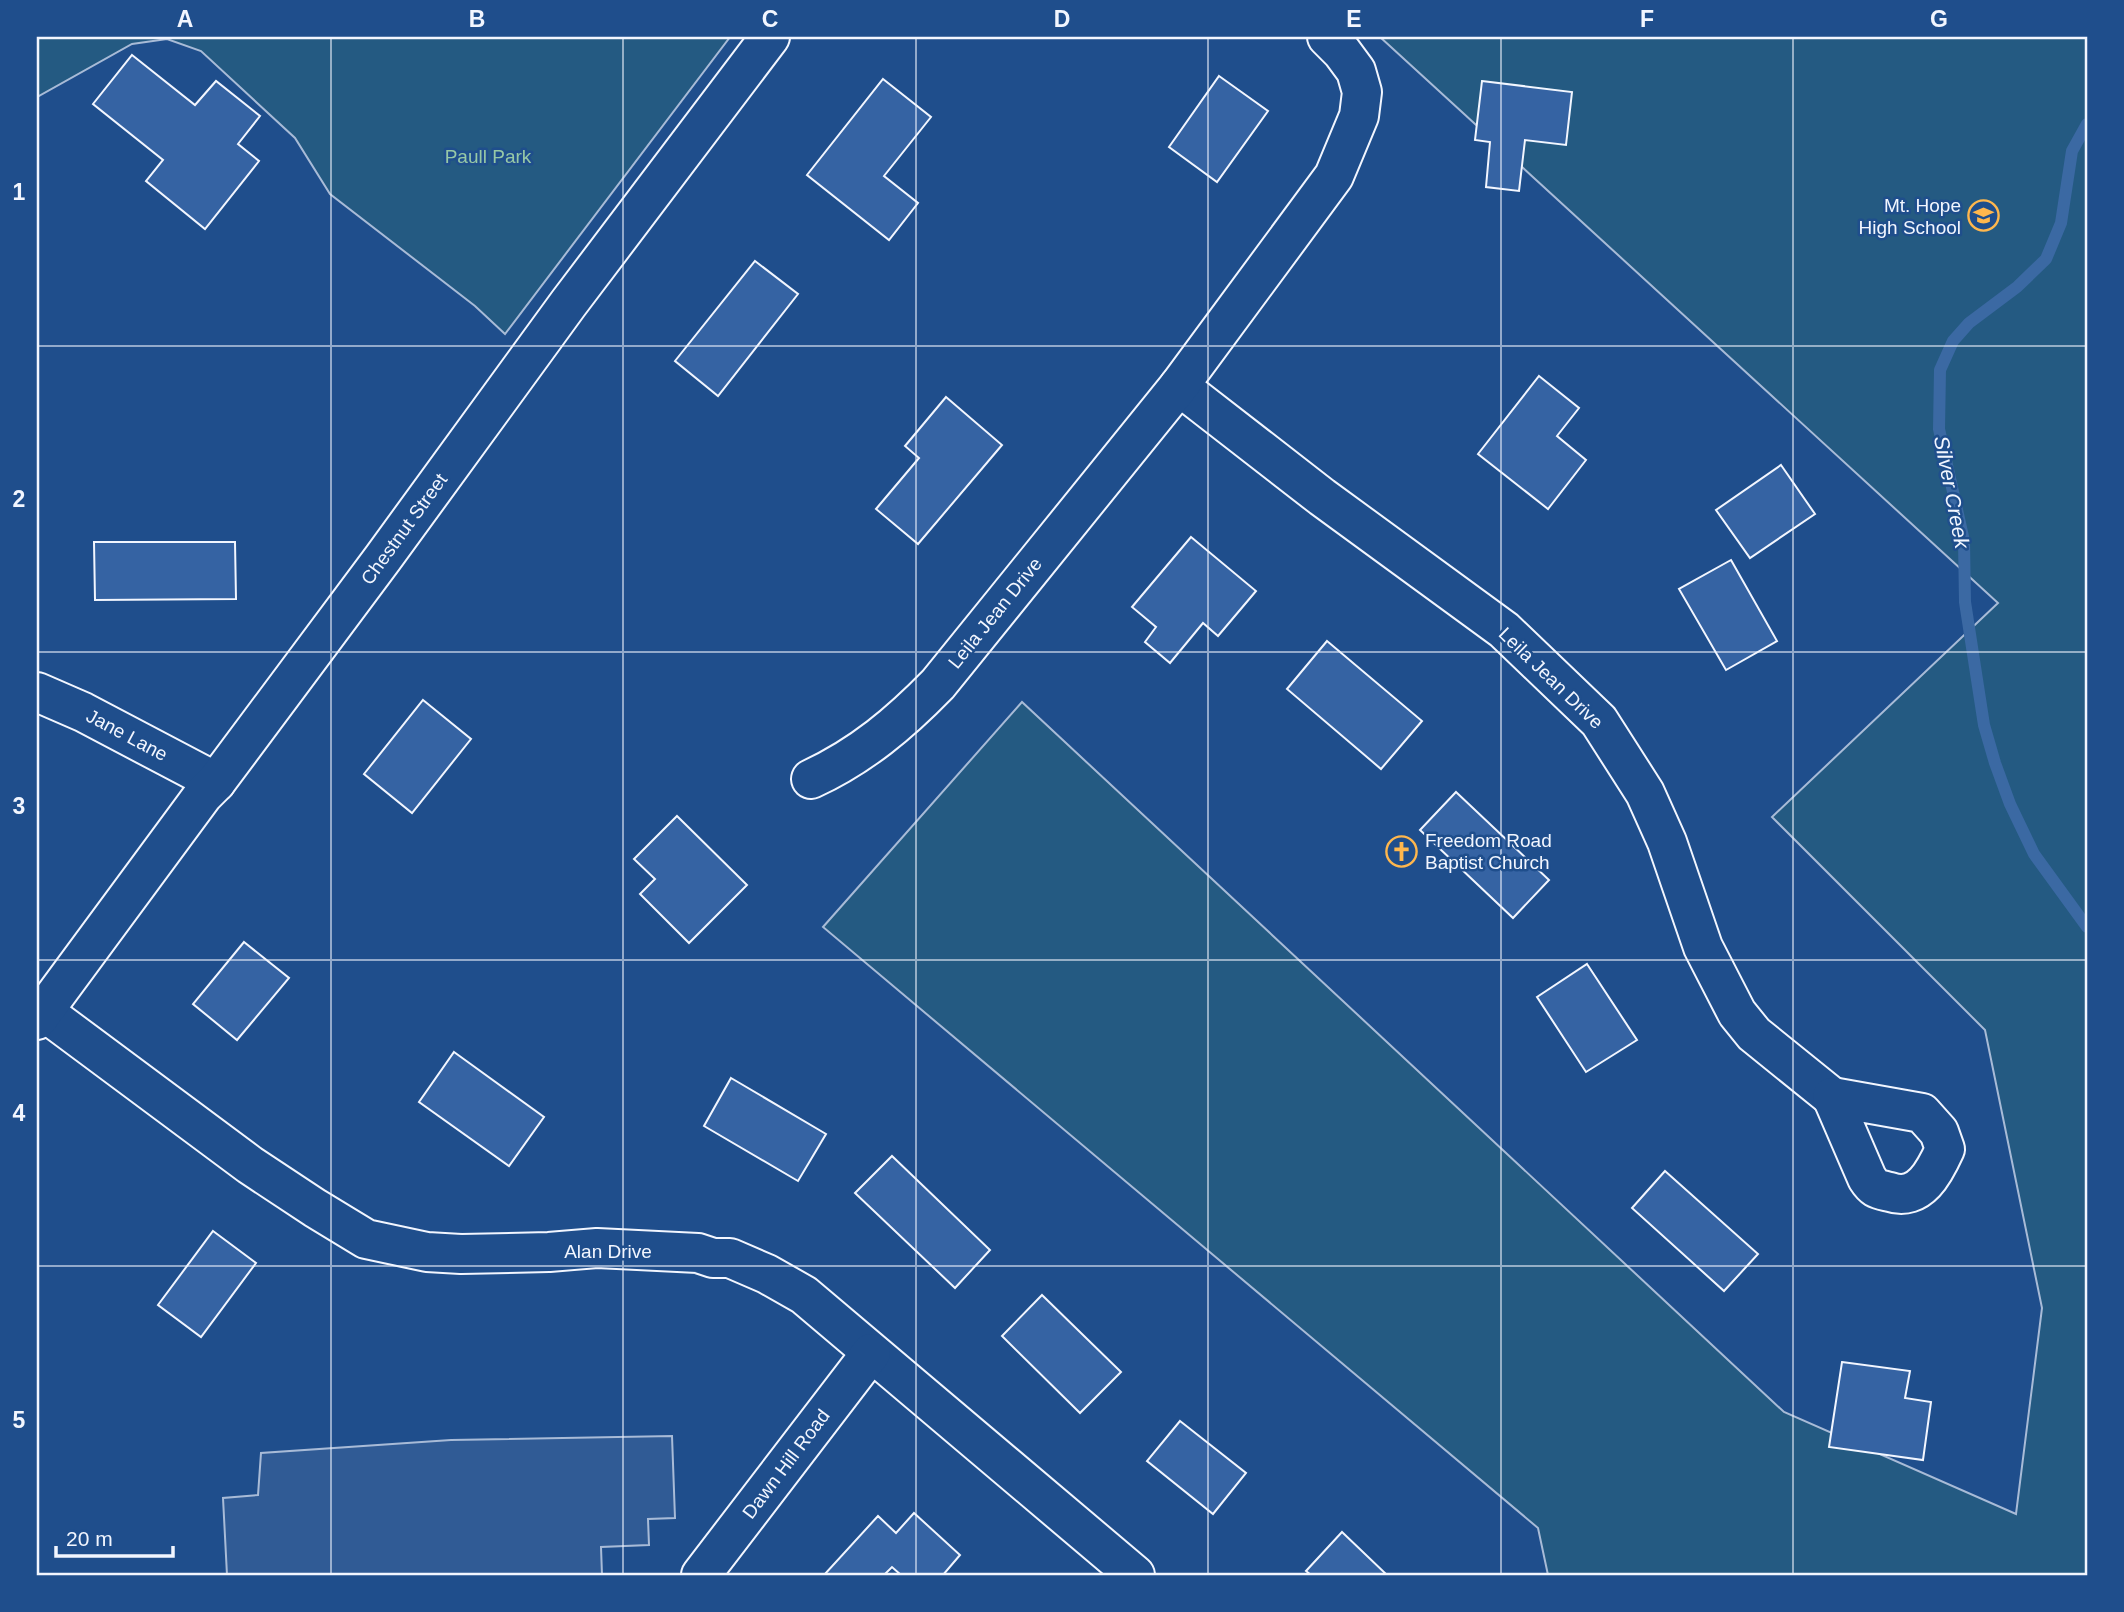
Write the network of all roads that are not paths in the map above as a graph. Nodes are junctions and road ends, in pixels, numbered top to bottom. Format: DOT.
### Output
graph roads {
  1 [pos="770,37"];
  2 [pos="1327,37"];
  3 [pos="1179,386"];
  4 [pos="37,692"];
  5 [pos="811,779"];
  6 [pos="216,782"];
  7 [pos="40,1015"];
  8 [pos="1832,1097"];
  9 [pos="871,1353"];
  10 [pos="701,1575"];
  11 [pos="1135,1575"];
  1 -- 6 [label="street, Chestnut Street"];
  2 -- 3 [label="street, Leila Jean Drive"];
  3 -- 5 [label="street, Leila Jean Drive"];
  3 -- 8 [label="street, Leila Jean Drive"];
  4 -- 6 [label="street, Jane Lane"];
  6 -- 7 [label="street, Chestnut Street"];
  7 -- 9 [label="street, Alan Drive"];
  9 -- 10 [label="street, Dawn Hill Road"];
  9 -- 11 [label="street, Alan Drive"];
}
